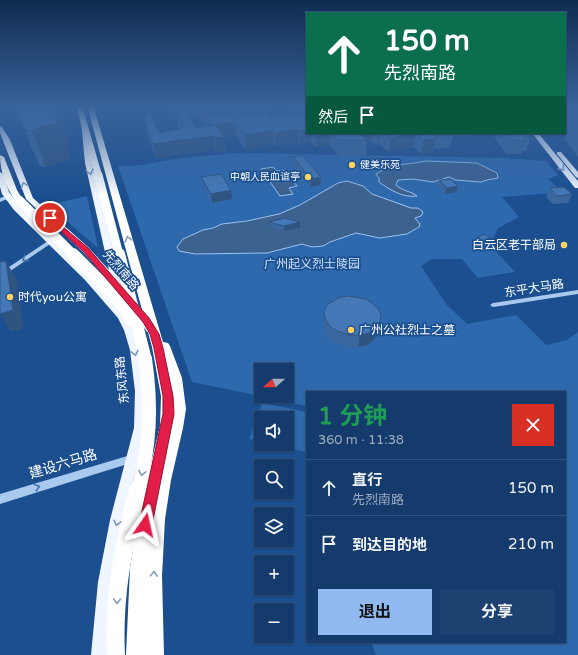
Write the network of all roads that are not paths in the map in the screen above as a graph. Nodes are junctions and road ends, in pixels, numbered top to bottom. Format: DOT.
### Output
graph roads {
  1 [pos="4,136"];
  2 [pos="85,136"];
  3 [pos="88,136"];
  4 [pos="99,136"];
  5 [pos="537,136"];
  6 [pos="545,136"];
  7 [pos="0,137"];
  8 [pos="10,149"];
  9 [pos="0,157"];
  10 [pos="0,174"];
  11 [pos="577,181"];
  12 [pos="9,199"];
  13 [pos="51,241"];
  14 [pos="81,246"];
  15 [pos="64,254"];
  16 [pos="0,276"];
  17 [pos="139,277"];
  18 [pos="117,284"];
  19 [pos="578,292"];
  20 [pos="493,305"];
  21 [pos="122,316"];
  22 [pos="138,328"];
  23 [pos="154,334"];
  24 [pos="166,426"];
  25 [pos="134,458"];
  26 [pos="0,498"];
  27 [pos="99,655"];
  28 [pos="116,655"];
  29 [pos="136,655"];
  30 [pos="154,655"];
  1 -- 8 [label="main road, 先烈南路"];
  2 -- 18 [label="main road, 东风东路, one-way"];
  3 -- 22 [label="highway, bridge"];
  17 -- 4 [label="highway, one-way"];
  5 -- 11 [label="main road, one-way"];
  6 -- 11 [label="main road"];
  7 -- 8 [label="main road, 先烈南路"];
  14 -- 8 [label="main road, 先烈南路, one-way"];
  9 -- 12 [label="highway"];
  10 -- 12 [label="main road"];
  12 -- 13 [label="main road"];
  12 -- 22 [label="highway, bridge"];
  13 -- 15 [label="main road"];
  13 -- 16 [label="street, one-way"];
  14 -- 15 [label="main road"];
  14 -- 18 [label="main road, 先烈南路"];
  15 -- 21 [label="main road"];
  17 -- 23 [label="highway"];
  30 -- 17 [label="highway, one-way"];
  18 -- 21 [label="main road, 东风东路"];
  18 -- 23 [label="main road, 先烈南路"];
  19 -- 20 [label="street, 东平大马路"];
  21 -- 25 [label="main road, 东风东路, one-way"];
  22 -- 28 [label="highway, one-way, bridge"];
  23 -- 24 [label="highway"];
  24 -- 25 [label="street, 建设六马路"];
  24 -- 29 [label="highway"];
  26 -- 25 [label="street, 建设六马路, one-way"];
  25 -- 27 [label="main road, 东风东路, one-way"];
}
